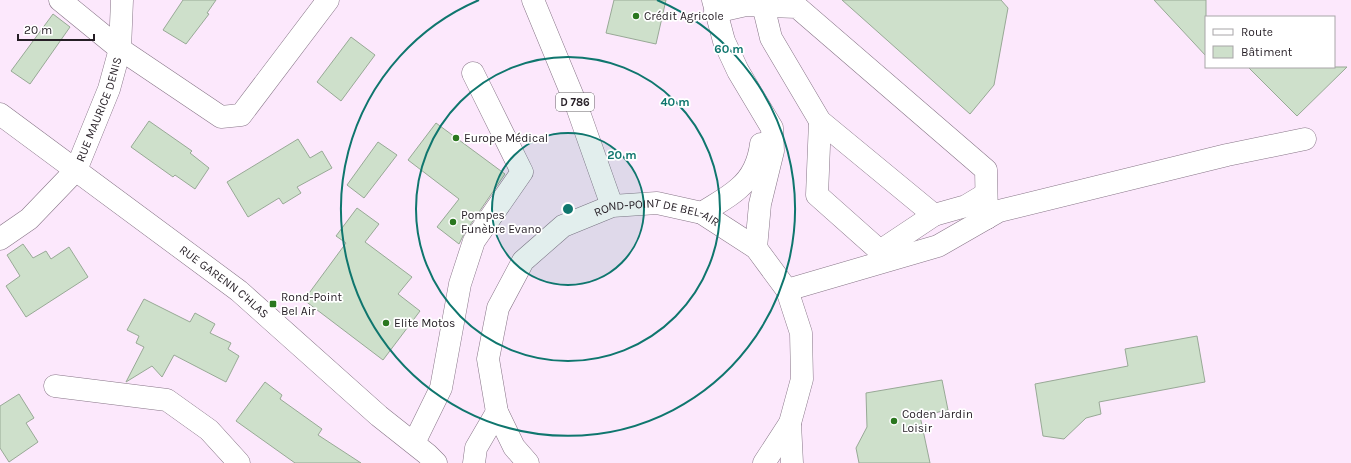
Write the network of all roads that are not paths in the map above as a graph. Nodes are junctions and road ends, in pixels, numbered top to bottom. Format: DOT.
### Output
graph roads {
  1 [pos="60,0"];
  2 [pos="122,0"];
  3 [pos="328,0"];
  4 [pos="533,0"];
  5 [pos="763,5"];
  6 [pos="714,6"];
  7 [pos="120,49"];
  8 [pos="473,73"];
  9 [pos="747,84"];
  10 [pos="0,114"];
  11 [pos="820,121"];
  12 [pos="1305,139"];
  13 [pos="76,170"];
  14 [pos="986,194"];
  15 [pos="612,206"];
  16 [pos="702,213"];
  17 [pos="934,215"];
  18 [pos="987,218"];
  19 [pos="0,239"];
  20 [pos="756,248"];
  21 [pos="787,290"];
  22 [pos="55,386"];
  23 [pos="497,412"];
  24 [pos="790,423"];
  25 [pos="414,443"];
  26 [pos="239,463"];
  27 [pos="436,463"];
  28 [pos="474,463"];
  29 [pos="528,463"];
  30 [pos="764,463"];
  31 [pos="792,463"];
  1 -- 7 [label="street, RUE MAURICE DENIS"];
  2 -- 7 [label="street, RUE MAURICE DENIS"];
  3 -- 7 [label="street"];
  4 -- 15 [label="street, D 786"];
  5 -- 6 [label="street"];
  5 -- 11 [label="street"];
  5 -- 14 [label="street"];
  6 -- 9 [label="street"];
  7 -- 13 [label="street, RUE MAURICE DENIS"];
  8 -- 25 [label="street"];
  9 -- 16 [label="street"];
  9 -- 20 [label="street"];
  10 -- 13 [label="street, RUE GARENN C'HLAS"];
  11 -- 17 [label="street"];
  11 -- 17 [label="street"];
  12 -- 18 [label="street"];
  13 -- 19 [label="street"];
  13 -- 25 [label="street, RUE GARENN C'HLAS"];
  14 -- 17 [label="street"];
  14 -- 18 [label="street"];
  15 -- 16 [label="street, ROND-POINT DE BEL-AIR"];
  15 -- 23 [label="street, ROND-POINT DE BEL-AIR"];
  16 -- 20 [label="street, ROND-POINT DE BEL-AIR"];
  18 -- 21 [label="street"];
  20 -- 21 [label="street, ROND-POINT DE BEL-AIR"];
  21 -- 24 [label="street, ROND-POINT DE BEL-AIR"];
  22 -- 26 [label="street"];
  23 -- 28 [label="street"];
  23 -- 29 [label="street, ROND-POINT DE BEL-AIR"];
  24 -- 30 [label="street, ROND-POINT DE BEL-AIR"];
  24 -- 31 [label="street"];
  25 -- 27 [label="street, RUE GARENN C'HLAS"];
}
